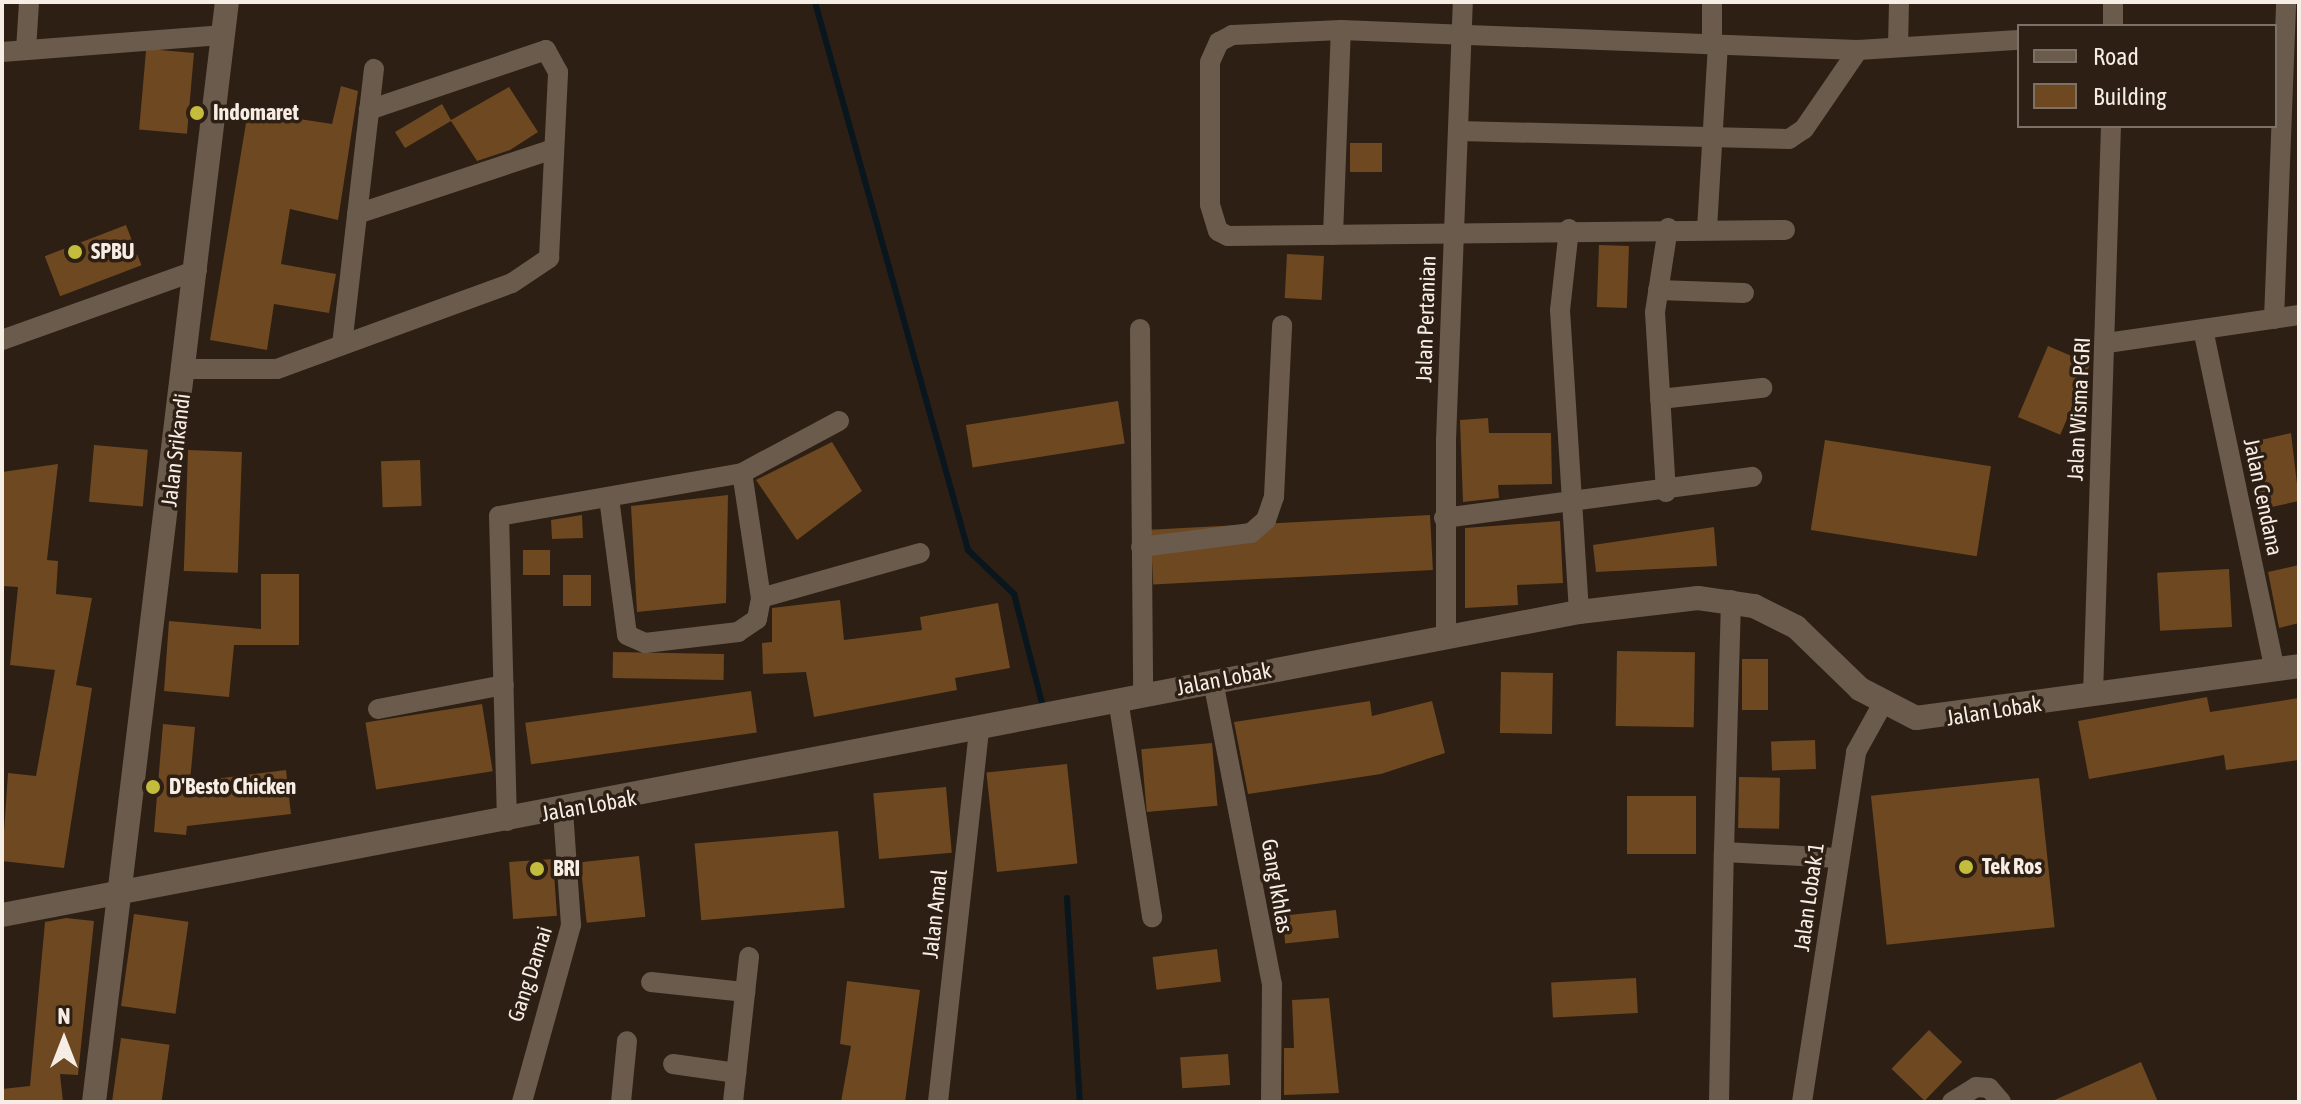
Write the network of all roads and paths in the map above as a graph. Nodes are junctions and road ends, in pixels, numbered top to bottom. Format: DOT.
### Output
graph roads {
  1 [pos="29,2"];
  2 [pos="227,2"];
  3 [pos="1463,2"];
  4 [pos="1712,2"];
  5 [pos="1899,2"];
  6 [pos="2113,2"];
  7 [pos="2286,2"];
  8 [pos="2113,24"];
  9 [pos="1341,30"];
  10 [pos="224,35"];
  11 [pos="1462,37"];
  12 [pos="2017,40"];
  13 [pos="1715,44"];
  14 [pos="1898,47"];
  15 [pos="26,50"];
  16 [pos="1858,50"];
  17 [pos="2,52"];
  18 [pos="374,69"];
  19 [pos="369,110"];
  20 [pos="2111,128"];
  21 [pos="1459,131"];
  22 [pos="1714,137"];
  23 [pos="554,149"];
  24 [pos="357,214"];
  25 [pos="1668,228"];
  26 [pos="1569,229"];
  27 [pos="1707,229"];
  28 [pos="1785,230"];
  29 [pos="1333,235"];
  30 [pos="1453,237"];
  31 [pos="197,270"];
  32 [pos="1658,290"];
  33 [pos="1744,293"];
  34 [pos="2299,315"];
  35 [pos="2274,319"];
  36 [pos="1282,325"];
  37 [pos="1140,329"];
  38 [pos="2204,334"];
  39 [pos="2,340"];
  40 [pos="2107,343"];
  41 [pos="342,345"];
  42 [pos="186,369"];
  43 [pos="1762,388"];
  44 [pos="1660,399"];
  45 [pos="839,421"];
  46 [pos="742,473"];
  47 [pos="1752,477"];
  48 [pos="1666,492"];
  49 [pos="609,498"];
  50 [pos="1568,504"];
  51 [pos="1444,518"];
  52 [pos="1141,547"];
  53 [pos="920,553"];
  54 [pos="761,598"];
  55 [pos="1731,600"];
  56 [pos="1579,612"];
  57 [pos="1446,638"];
  58 [pos="2299,666"];
  59 [pos="2275,670"];
  60 [pos="1213,681"];
  61 [pos="504,685"];
  62 [pos="1143,695"];
  63 [pos="2093,695"];
  64 [pos="1118,699"];
  65 [pos="1882,705"];
  66 [pos="378,709"];
  67 [pos="979,730"];
  68 [pos="563,811"];
  69 [pos="507,821"];
  70 [pos="1724,852"];
  71 [pos="1838,858"];
  72 [pos="121,898"];
  73 [pos="2,915"];
  74 [pos="1152,917"];
  75 [pos="749,957"];
  76 [pos="651,982"];
  77 [pos="745,992"];
  78 [pos="627,1041"];
  79 [pos="673,1064"];
  80 [pos="736,1073"];
  81 [pos="94,1102"];
  82 [pos="522,1102"];
  83 [pos="621,1102"];
  84 [pos="733,1102"];
  85 [pos="938,1102"];
  86 [pos="1271,1102"];
  87 [pos="1719,1102"];
  88 [pos="1802,1102"];
  89 [pos="1952,1102"];
  90 [pos="2001,1102"];
  1 -- 15 [label="street"];
  2 -- 10 [label="main road, Jalan Srikandi"];
  3 -- 11 [label="street, Jalan Pertanian"];
  4 -- 13 [label="street"];
  5 -- 14 [label="street"];
  6 -- 8 [label="street"];
  7 -- 35 [label="street"];
  9 -- 11 [label="street"];
  9 -- 29 [label="street"];
  9 -- 29 [label="street"];
  10 -- 15 [label="street"];
  10 -- 31 [label="main road, Jalan Srikandi"];
  11 -- 13 [label="street"];
  11 -- 21 [label="street, Jalan Pertanian"];
  12 -- 14 [label="street"];
  13 -- 16 [label="street"];
  13 -- 22 [label="street"];
  14 -- 16 [label="street"];
  15 -- 17 [label="street"];
  16 -- 22 [label="street"];
  18 -- 19 [label="street"];
  19 -- 23 [label="street"];
  19 -- 24 [label="street"];
  20 -- 40 [label="street, Jalan Wisma PGRI"];
  21 -- 22 [label="street"];
  21 -- 30 [label="street, Jalan Pertanian"];
  22 -- 27 [label="street"];
  23 -- 24 [label="street"];
  23 -- 41 [label="street"];
  24 -- 41 [label="street"];
  25 -- 26 [label="street"];
  25 -- 27 [label="street"];
  25 -- 32 [label="street"];
  26 -- 30 [label="street"];
  26 -- 50 [label="street"];
  27 -- 28 [label="street"];
  29 -- 30 [label="street"];
  30 -- 51 [label="street, Jalan Pertanian"];
  31 -- 39 [label="street"];
  31 -- 42 [label="main road, Jalan Srikandi"];
  32 -- 33 [label="street"];
  32 -- 44 [label="street"];
  34 -- 35 [label="street"];
  35 -- 38 [label="street"];
  36 -- 52 [label="street"];
  37 -- 52 [label="street"];
  38 -- 40 [label="street"];
  38 -- 59 [label="street, Jalan Cendana"];
  40 -- 63 [label="street, Jalan Wisma PGRI"];
  41 -- 42 [label="street"];
  42 -- 72 [label="main road, Jalan Srikandi"];
  43 -- 44 [label="street"];
  44 -- 48 [label="street"];
  45 -- 46 [label="street"];
  46 -- 49 [label="street"];
  46 -- 54 [label="street"];
  47 -- 48 [label="street"];
  48 -- 50 [label="street"];
  49 -- 54 [label="street"];
  49 -- 61 [label="street"];
  50 -- 51 [label="street"];
  50 -- 56 [label="street"];
  51 -- 57 [label="street, Jalan Pertanian"];
  52 -- 62 [label="street"];
  53 -- 54 [label="street"];
  55 -- 56 [label="main road, Jalan Lobak"];
  55 -- 65 [label="main road, Jalan Lobak"];
  55 -- 70 [label="street"];
  56 -- 57 [label="main road, Jalan Lobak"];
  57 -- 60 [label="main road, Jalan Lobak"];
  58 -- 59 [label="main road, Jalan Lobak"];
  59 -- 63 [label="main road, Jalan Lobak"];
  60 -- 62 [label="main road, Jalan Lobak"];
  60 -- 86 [label="street, Gang Ikhlas"];
  61 -- 66 [label="street"];
  61 -- 69 [label="street"];
  62 -- 64 [label="main road, Jalan Lobak"];
  63 -- 65 [label="main road, Jalan Lobak"];
  64 -- 67 [label="main road, Jalan Lobak"];
  64 -- 74 [label="street"];
  65 -- 71 [label="street, Jalan Lobak 1"];
  67 -- 68 [label="main road, Jalan Lobak"];
  67 -- 85 [label="street, Jalan Amal"];
  68 -- 69 [label="main road, Jalan Lobak"];
  68 -- 82 [label="street, Gang Damai"];
  69 -- 72 [label="main road, Jalan Lobak"];
  70 -- 71 [label="street"];
  70 -- 87 [label="street"];
  71 -- 88 [label="street, Jalan Lobak 1"];
  72 -- 73 [label="main road, Jalan Lobak"];
  72 -- 81 [label="main road, Jalan Srikandi"];
  75 -- 77 [label="street"];
  76 -- 77 [label="street"];
  77 -- 80 [label="street"];
  78 -- 83 [label="street"];
  79 -- 80 [label="street"];
  80 -- 84 [label="street"];
  89 -- 90 [label="street"];
}
